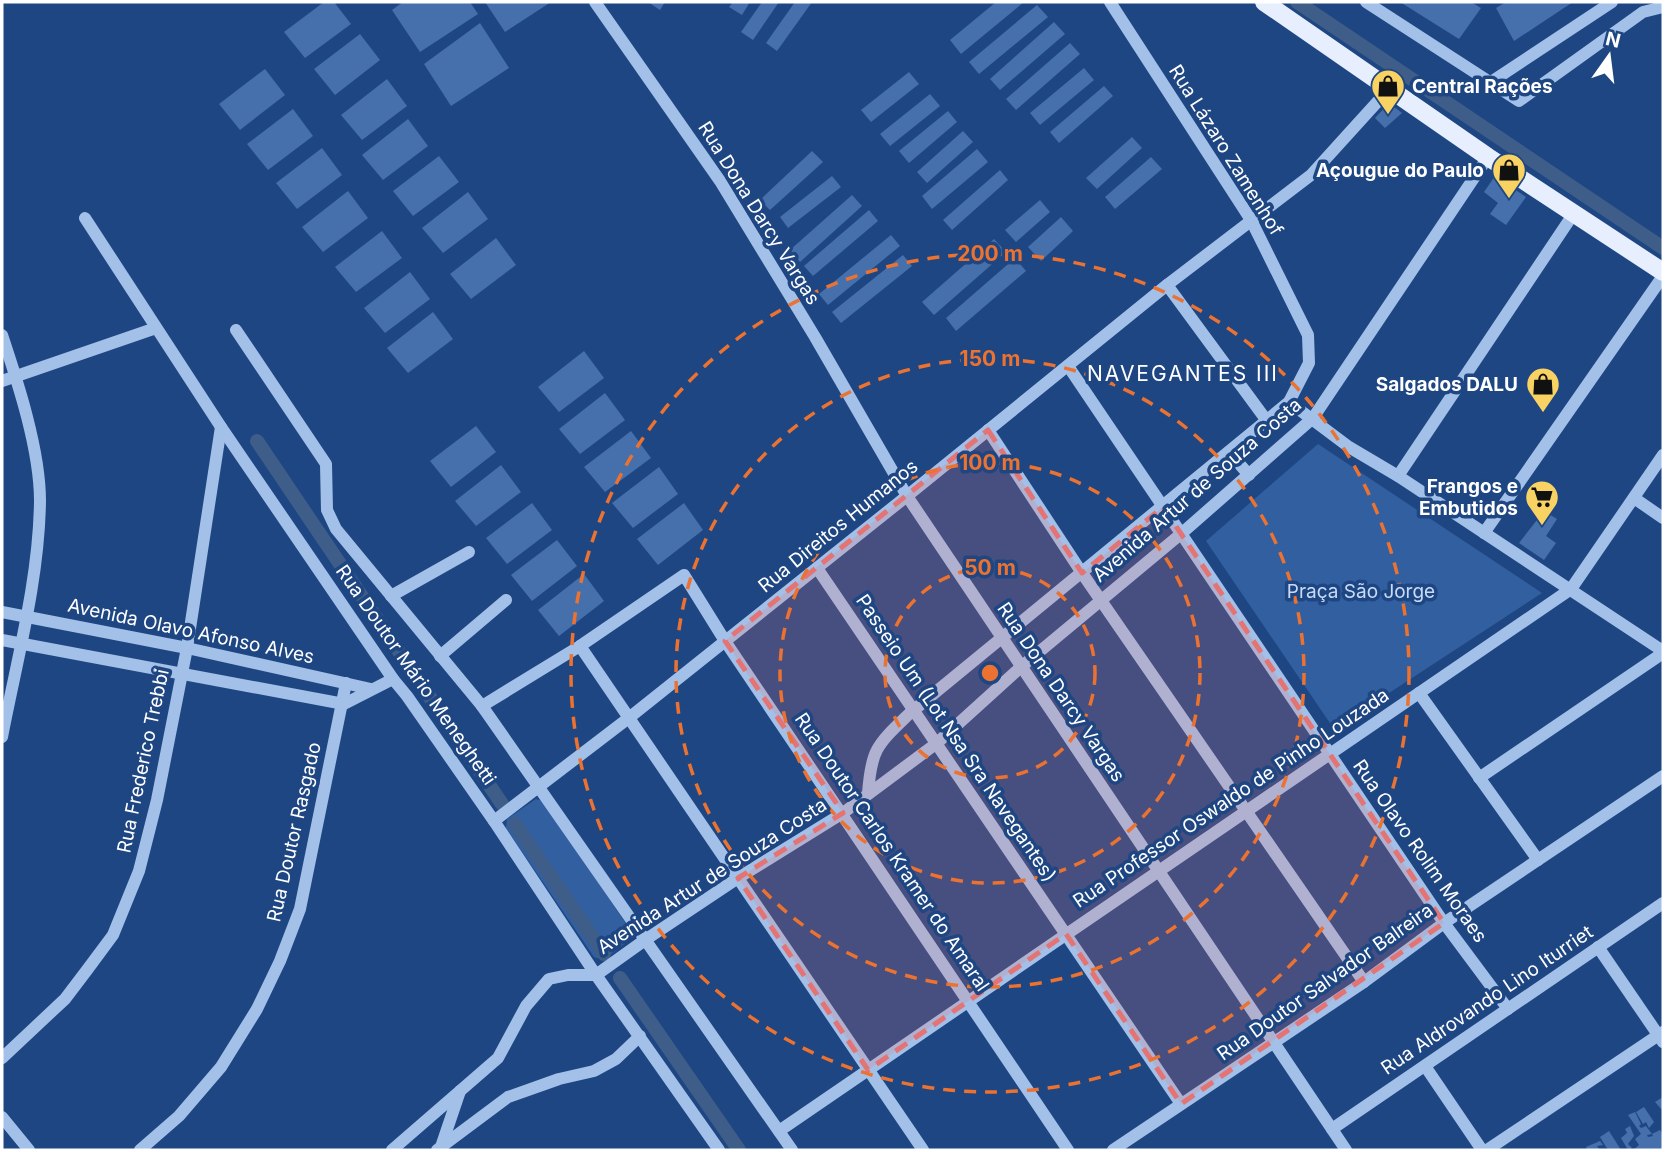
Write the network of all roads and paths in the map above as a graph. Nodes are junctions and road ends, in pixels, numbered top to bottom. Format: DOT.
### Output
graph roads {
  1 [pos="595,2"];
  2 [pos="1110,2"];
  3 [pos="1264,2"];
  4 [pos="1366,2"];
  5 [pos="1612,2"];
  6 [pos="1663,7"];
  7 [pos="1491,82"];
  8 [pos="1389,89"];
  9 [pos="1488,157"];
  10 [pos="1574,213"];
  11 [pos="85,218"];
  12 [pos="1251,220"];
  13 [pos="1663,274"];
  14 [pos="1167,285"];
  15 [pos="156,328"];
  16 [pos="236,330"];
  17 [pos="2,335"];
  18 [pos="1309,363"];
  19 [pos="1068,366"];
  20 [pos="16,376"];
  21 [pos="2,381"];
  22 [pos="1289,402"];
  23 [pos="1313,418"];
  24 [pos="1266,421"];
  25 [pos="221,427"];
  26 [pos="988,430"];
  27 [pos="1229,452"];
  28 [pos="1663,455"];
  29 [pos="1249,475"];
  30 [pos="1398,477"];
  31 [pos="907,496"];
  32 [pos="1634,498"];
  33 [pos="1163,507"];
  34 [pos="1663,518"];
  35 [pos="1181,533"];
  36 [pos="1484,533"];
  37 [pos="469,552"];
  38 [pos="817,568"];
  39 [pos="1082,573"];
  40 [pos="1571,589"];
  41 [pos="391,596"];
  42 [pos="1100,599"];
  43 [pos="506,600"];
  44 [pos="2,612"];
  45 [pos="25,616"];
  46 [pos="1002,638"];
  47 [pos="2,640"];
  48 [pos="725,640"];
  49 [pos="20,643"];
  50 [pos="580,646"];
  51 [pos="187,648"];
  52 [pos="1663,652"];
  53 [pos="440,656"];
  54 [pos="1021,667"];
  55 [pos="181,673"];
  56 [pos="393,679"];
  57 [pos="346,683"];
  58 [pos="371,689"];
  59 [pos="1419,693"];
  60 [pos="344,704"];
  61 [pos="482,706"];
  62 [pos="630,717"];
  63 [pos="2,737"];
  64 [pos="937,743"];
  65 [pos="1330,754"];
  66 [pos="1663,776"];
  67 [pos="1479,778"];
  68 [pos="539,788"];
  69 [pos="868,794"];
  70 [pos="1246,811"];
  71 [pos="843,813"];
  72 [pos="494,821"];
  73 [pos="1538,860"];
  74 [pos="1159,871"];
  75 [pos="738,878"];
  76 [pos="1663,903"];
  77 [pos="1444,923"];
  78 [pos="1066,934"];
  79 [pos="645,940"];
  80 [pos="1598,947"];
  81 [pos="596,975"];
  82 [pos="1364,982"];
  83 [pos="969,1001"];
  84 [pos="1508,1009"];
  85 [pos="640,1036"];
  86 [pos="1662,1037"];
  87 [pos="1274,1044"];
  88 [pos="2,1058"];
  89 [pos="1425,1066"];
  90 [pos="868,1070"];
  91 [pos="461,1090"];
  92 [pos="1181,1104"];
  93 [pos="2,1117"];
  94 [pos="1332,1129"];
  95 [pos="779,1130"];
  96 [pos="439,1149"];
  97 [pos="29,1150"];
  98 [pos="140,1150"];
  99 [pos="392,1150"];
  100 [pos="719,1150"];
  101 [pos="792,1150"];
  102 [pos="922,1150"];
  103 [pos="1069,1150"];
  104 [pos="1113,1150"];
  105 [pos="1346,1150"];
  106 [pos="1484,1150"];
  1 -- 31 [label="street, Rua Dona Darcy Vargas"];
  2 -- 12 [label="street, Rua Lázaro Zamenhof"];
  3 -- 8 [label="main road"];
  4 -- 7 [label="street"];
  5 -- 7 [label="street"];
  6 -- 7 [label="street"];
  8 -- 9 [label="main road"];
  8 -- 12 [label="street, Rua Direitos Humanos"];
  9 -- 10 [label="main road"];
  9 -- 23 [label="street, Avenida Artur de Souza Costa"];
  10 -- 13 [label="main road"];
  10 -- 30 [label="street"];
  11 -- 15 [label="street, Rua Doutor Mário Meneghetti"];
  12 -- 14 [label="street, Rua Direitos Humanos"];
  12 -- 18 [label="street, Rua Lázaro Zamenhof"];
  13 -- 36 [label="street"];
  14 -- 19 [label="street, Rua Direitos Humanos"];
  14 -- 24 [label="street"];
  15 -- 20 [label="street"];
  15 -- 25 [label="street, Rua Doutor Mário Meneghetti"];
  16 -- 41 [label="street, Rua Doutor Mário Meneghetti"];
  17 -- 20 [label="street"];
  18 -- 22 [label="street, Avenida Artur de Souza Costa"];
  19 -- 26 [label="street, Rua Direitos Humanos"];
  19 -- 33 [label="street, Rua Olavo Rolim Moraes"];
  20 -- 21 [label="street"];
  20 -- 45 [label="street"];
  22 -- 23 [label="street"];
  22 -- 24 [label="street, Avenida Artur de Souza Costa"];
  23 -- 29 [label="street, Avenida Artur de Souza Costa"];
  23 -- 30 [label="street"];
  24 -- 27 [label="street, Avenida Artur de Souza Costa"];
  25 -- 51 [label="street, Rua Frederico Trebbi"];
  25 -- 56 [label="street, Rua Doutor Mário Meneghetti"];
  26 -- 31 [label="street, Rua Direitos Humanos"];
  26 -- 39 [label="street"];
  27 -- 29 [label="street"];
  27 -- 33 [label="street, Avenida Artur de Souza Costa"];
  28 -- 32 [label="street, Rua Professor Oswaldo de Pinho Louzada"];
  29 -- 35 [label="street, Avenida Artur de Souza Costa"];
  30 -- 36 [label="street"];
  31 -- 38 [label="street, Rua Direitos Humanos"];
  31 -- 46 [label="street, Rua Dona Darcy Vargas"];
  32 -- 34 [label="street"];
  32 -- 40 [label="street, Rua Professor Oswaldo de Pinho Louzada"];
  33 -- 35 [label="street, Rua Olavo Rolim Moraes"];
  33 -- 39 [label="street, Avenida Artur de Souza Costa"];
  35 -- 42 [label="street, Avenida Artur de Souza Costa"];
  35 -- 65 [label="street, Rua Olavo Rolim Moraes"];
  36 -- 40 [label="street"];
  37 -- 41 [label="street"];
  38 -- 48 [label="street, Rua Direitos Humanos"];
  38 -- 64 [label="street, Passeio Um (Lot Nsa Sra Navegantes)"];
  39 -- 42 [label="street"];
  39 -- 46 [label="street, Avenida Artur de Souza Costa"];
  40 -- 52 [label="street"];
  40 -- 59 [label="street, Rua Professor Oswaldo de Pinho Louzada"];
  41 -- 53 [label="street, Rua Doutor Mário Meneghetti"];
  42 -- 54 [label="street, Avenida Artur de Souza Costa"];
  42 -- 70 [label="street"];
  43 -- 53 [label="street"];
  44 -- 45 [label="street, Avenida Olavo Afonso Alves"];
  45 -- 49 [label="street"];
  45 -- 51 [label="street, Avenida Olavo Afonso Alves"];
  46 -- 54 [label="street, Rua Dona Darcy Vargas"];
  46 -- 69 [label="street, Avenida Artur de Souza Costa"];
  47 -- 49 [label="street"];
  48 -- 50 [label="street, Rua Doutor Carlos Kramer do Amaral"];
  48 -- 62 [label="street, Rua Direitos Humanos"];
  48 -- 71 [label="street, Rua Doutor Carlos Kramer do Amaral"];
  49 -- 55 [label="street"];
  49 -- 63 [label="street"];
  50 -- 61 [label="street"];
  50 -- 62 [label="street"];
  51 -- 55 [label="street, Rua Frederico Trebbi"];
  51 -- 57 [label="street, Avenida Olavo Afonso Alves"];
  52 -- 67 [label="street"];
  53 -- 61 [label="street, Rua Doutor Mário Meneghetti"];
  54 -- 64 [label="street, Avenida Artur de Souza Costa"];
  54 -- 74 [label="street, Rua Dona Darcy Vargas"];
  55 -- 60 [label="street"];
  55 -- 88 [label="street, Rua Frederico Trebbi"];
  56 -- 58 [label="street"];
  56 -- 72 [label="street, Rua Doutor Mário Meneghetti"];
  57 -- 58 [label="street, Avenida Olavo Afonso Alves"];
  57 -- 60 [label="street, Rua Doutor Rasgado"];
  58 -- 60 [label="street"];
  59 -- 65 [label="street, Rua Professor Oswaldo de Pinho Louzada"];
  59 -- 67 [label="street"];
  60 -- 98 [label="street, Rua Doutor Rasgado"];
  61 -- 68 [label="street, Rua Doutor Mário Meneghetti"];
  62 -- 68 [label="street, Rua Direitos Humanos"];
  62 -- 75 [label="street"];
  64 -- 69 [label="street, Avenida Artur de Souza Costa"];
  64 -- 78 [label="street, Passeio Um (Lot Nsa Sra Navegantes)"];
  65 -- 70 [label="street, Rua Professor Oswaldo de Pinho Louzada"];
  65 -- 77 [label="street, Rua Olavo Rolim Moraes"];
  66 -- 73 [label="street, Rua Doutor Salvador Balreira"];
  67 -- 73 [label="street"];
  68 -- 72 [label="street, Rua Direitos Humanos"];
  68 -- 79 [label="street, Rua Doutor Mário Meneghetti"];
  69 -- 71 [label="street, Avenida Artur de Souza Costa"];
  70 -- 74 [label="street, Rua Professor Oswaldo de Pinho Louzada"];
  70 -- 82 [label="street"];
  71 -- 75 [label="street, Avenida Artur de Souza Costa"];
  71 -- 83 [label="street, Rua Doutor Carlos Kramer do Amaral"];
  72 -- 81 [label="street, Rua Doutor Mário Meneghetti"];
  73 -- 77 [label="street, Rua Doutor Salvador Balreira"];
  74 -- 78 [label="street, Rua Professor Oswaldo de Pinho Louzada"];
  74 -- 87 [label="street, Rua Dona Darcy Vargas"];
  75 -- 79 [label="street, Avenida Artur de Souza Costa"];
  75 -- 90 [label="street"];
  76 -- 80 [label="street, Rua Aldrovando Lino Iturriet"];
  77 -- 82 [label="street, Rua Doutor Salvador Balreira"];
  77 -- 84 [label="street, Rua Olavo Rolim Moraes"];
  78 -- 83 [label="street, Rua Professor Oswaldo de Pinho Louzada"];
  78 -- 92 [label="street, Passeio Um (Lot Nsa Sra Navegantes)"];
  79 -- 81 [label="street, Avenida Artur de Souza Costa"];
  79 -- 95 [label="street, Rua Doutor Mário Meneghetti"];
  80 -- 84 [label="street, Rua Aldrovando Lino Iturriet"];
  80 -- 86 [label="street"];
  81 -- 85 [label="street, Rua Doutor Mário Meneghetti"];
  81 -- 91 [label="street, Avenida Artur de Souza Costa"];
  82 -- 87 [label="street, Rua Doutor Salvador Balreira"];
  83 -- 90 [label="street, Rua Professor Oswaldo de Pinho Louzada"];
  83 -- 103 [label="street, Rua Doutor Carlos Kramer do Amaral"];
  84 -- 89 [label="street, Rua Aldrovando Lino Iturriet"];
  85 -- 96 [label="street, Avenida Artur de Souza Costa"];
  85 -- 100 [label="street, Rua Doutor Mário Meneghetti"];
  86 -- 106 [label="street"];
  87 -- 92 [label="street, Rua Doutor Salvador Balreira"];
  87 -- 94 [label="street, Rua Dona Darcy Vargas"];
  89 -- 94 [label="street, Rua Aldrovando Lino Iturriet"];
  89 -- 106 [label="street"];
  90 -- 95 [label="street, Rua Professor Oswaldo de Pinho Louzada"];
  90 -- 102 [label="street"];
  91 -- 96 [label="street, Avenida Artur de Souza Costa"];
  91 -- 99 [label="street, Avenida Artur de Souza Costa"];
  92 -- 104 [label="street, Rua Doutor Salvador Balreira"];
  93 -- 97 [label="street"];
  94 -- 105 [label="street, Rua Dona Darcy Vargas"];
  95 -- 101 [label="street, Rua Doutor Mário Meneghetti"];
}
